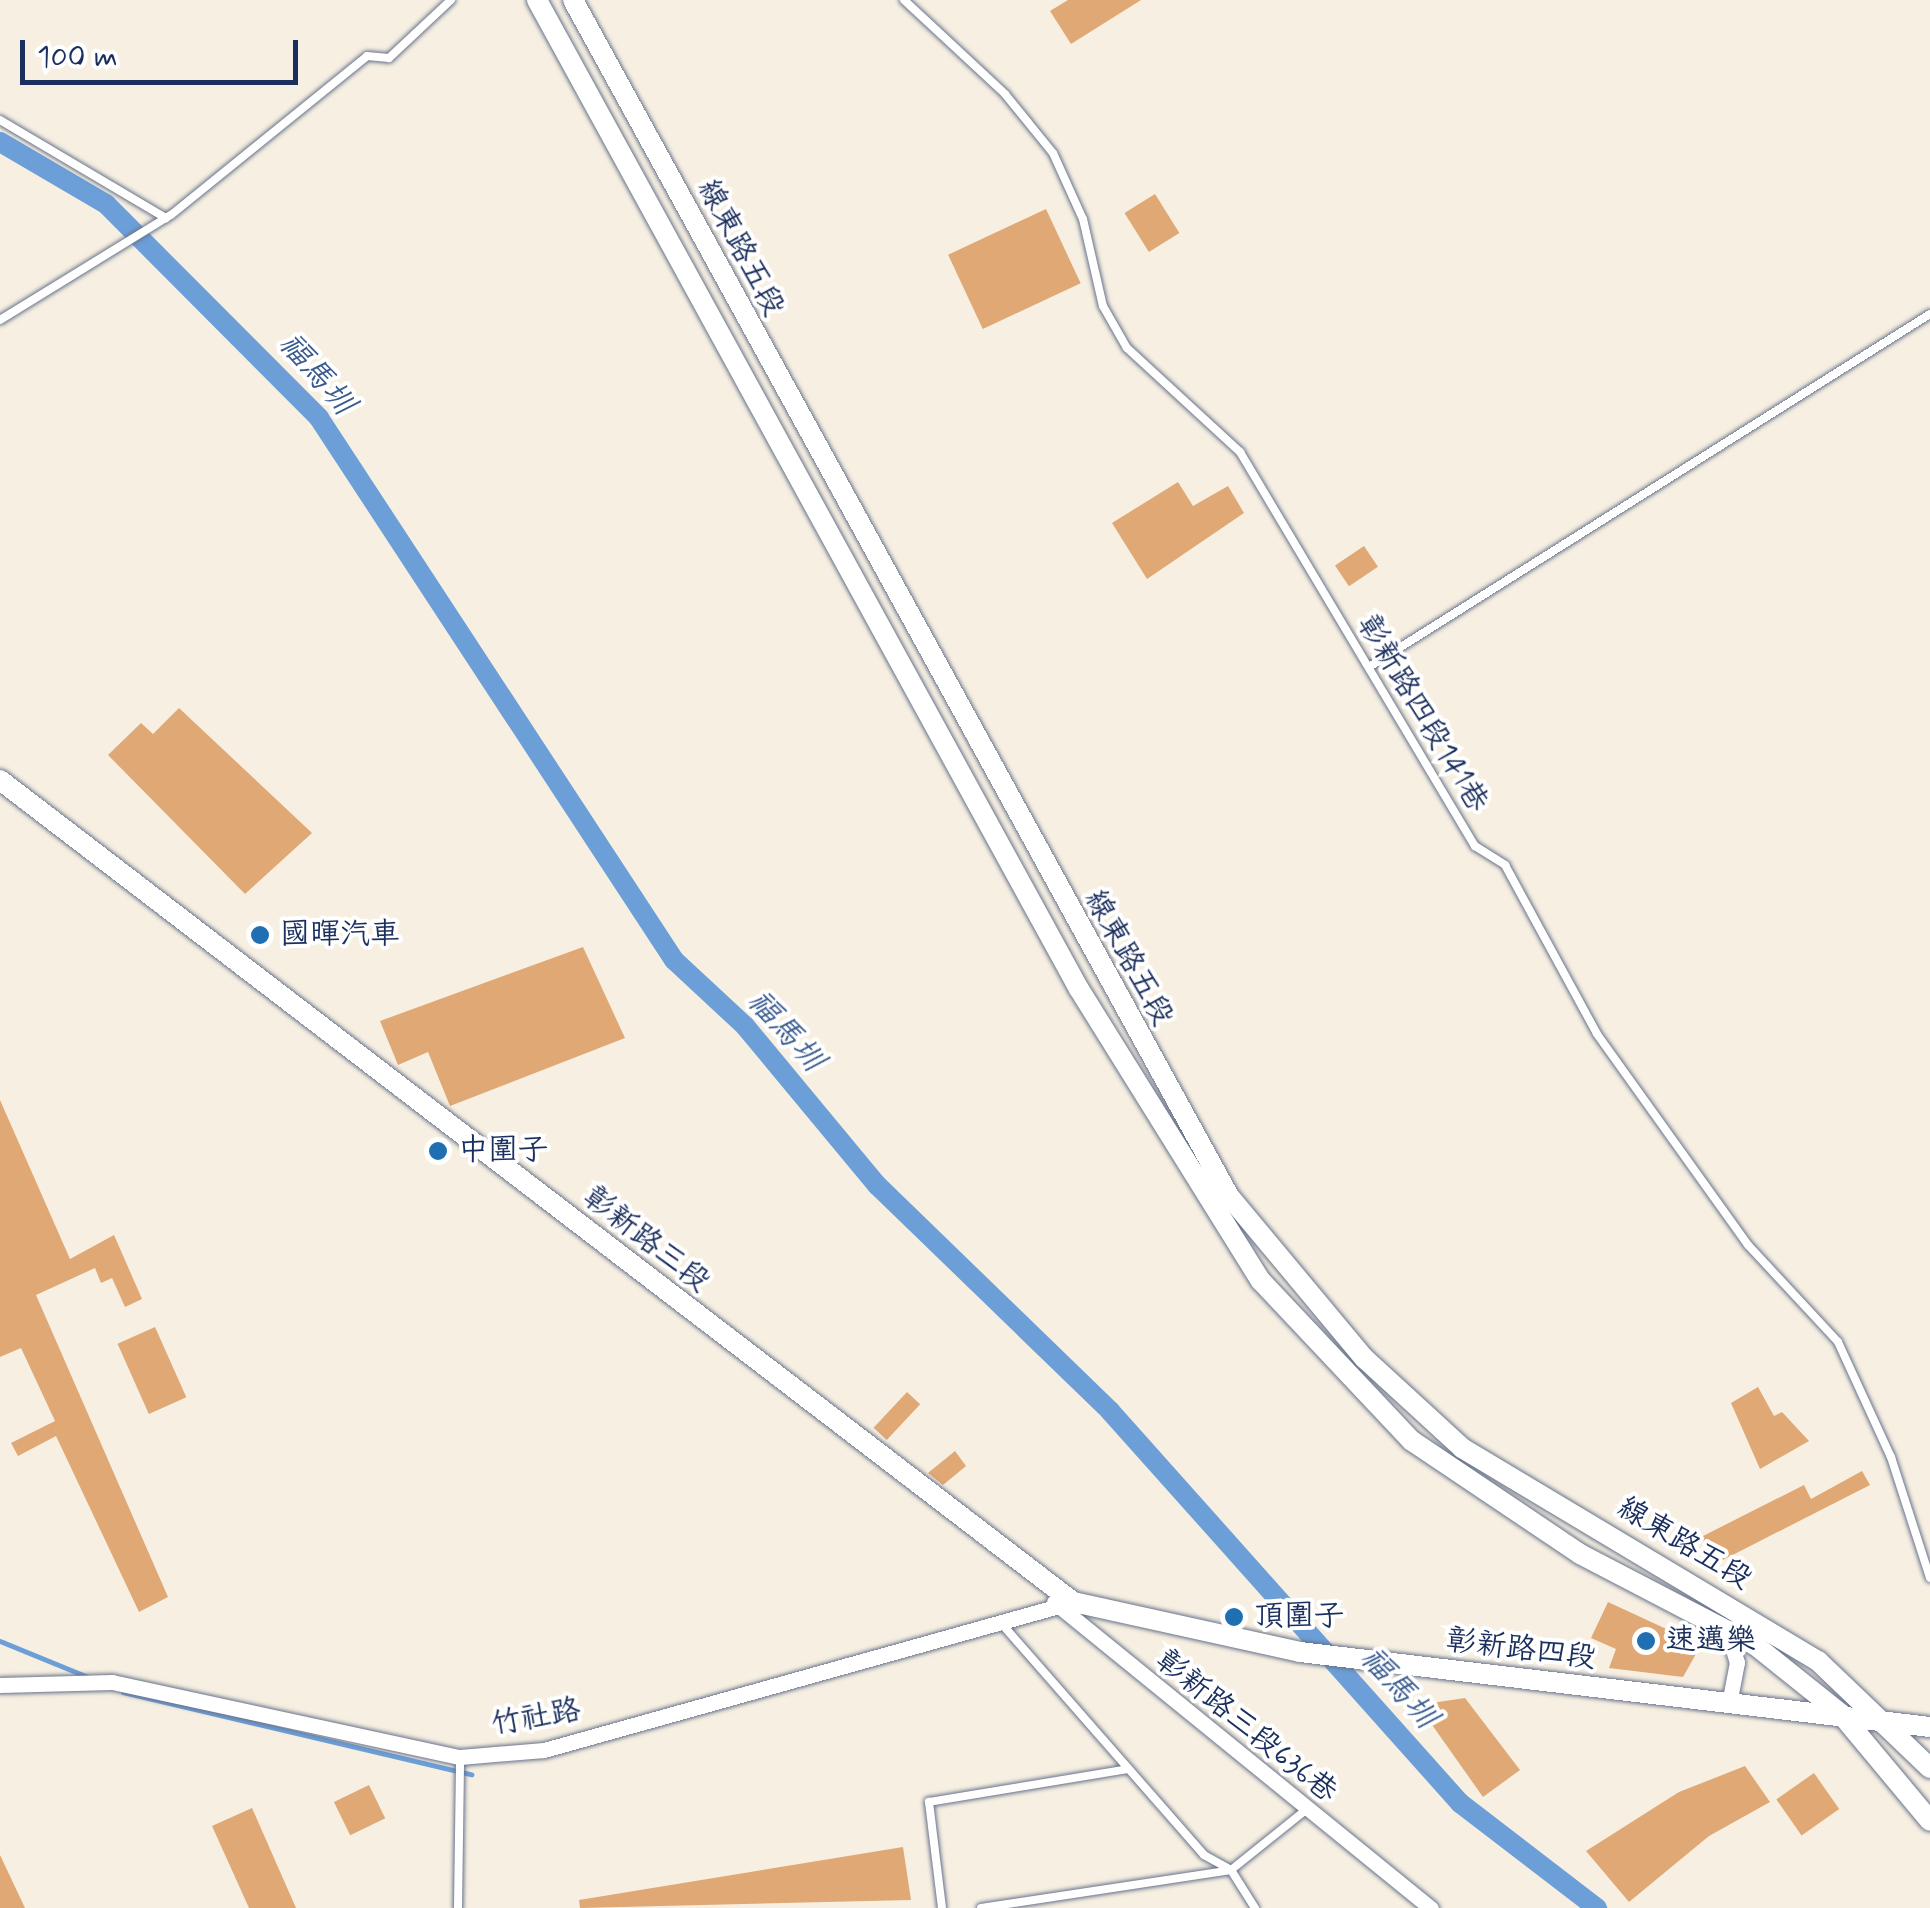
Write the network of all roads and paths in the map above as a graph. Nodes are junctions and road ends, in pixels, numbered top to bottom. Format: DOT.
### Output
graph roads {
  1 [pos="452,0"];
  2 [pos="537,0"];
  3 [pos="572,0"];
  4 [pos="904,0"];
  5 [pos="0,120"];
  6 [pos="166,218"];
  7 [pos="1930,314"];
  8 [pos="0,320"];
  9 [pos="1369,668"];
  10 [pos="0,780"];
  11 [pos="1930,1578"];
  12 [pos="1064,1604"];
  13 [pos="1001,1623"];
  14 [pos="1727,1630"];
  15 [pos="1300,1652"];
  16 [pos="0,1685"];
  17 [pos="1729,1704"];
  18 [pos="1841,1714"];
  19 [pos="1888,1720"];
  20 [pos="1930,1727"];
  21 [pos="460,1757"];
  22 [pos="1930,1768"];
  23 [pos="1128,1769"];
  24 [pos="1306,1810"];
  25 [pos="1930,1821"];
  26 [pos="1230,1870"];
  27 [pos="458,1908"];
  28 [pos="942,1908"];
  29 [pos="981,1908"];
  30 [pos="1255,1908"];
  31 [pos="1431,1908"];
  1 -- 6 [label="lane"];
  2 -- 14 [label="main road, 線東路五段"];
  3 -- 19 [label="main road, 線東路五段"];
  4 -- 9 [label="lane, 彰新路四段141巷"];
  5 -- 6 [label="lane"];
  6 -- 8 [label="lane"];
  7 -- 9 [label="lane"];
  9 -- 11 [label="lane, 彰新路四段141巷"];
  10 -- 12 [label="main road, 彰新路三段"];
  12 -- 13 [label="street, 竹社路"];
  12 -- 15 [label="main road, 彰新路三段"];
  12 -- 24 [label="street, 彰新路三段636巷"];
  13 -- 21 [label="street, 竹社路"];
  13 -- 23 [label="lane"];
  14 -- 17 [label="street"];
  14 -- 18 [label="main road, 線東路五段"];
  15 -- 17 [label="main road, 彰新路四段"];
  16 -- 21 [label="street, 竹社路"];
  17 -- 18 [label="main road, 彰新路四段"];
  18 -- 19 [label="main road, 彰新路四段"];
  18 -- 25 [label="main road, 線東路五段"];
  19 -- 20 [label="main road, 彰新路四段"];
  19 -- 22 [label="main road, 線東路五段"];
  21 -- 27 [label="lane"];
  23 -- 26 [label="lane"];
  23 -- 28 [label="lane"];
  24 -- 26 [label="lane"];
  24 -- 31 [label="street, 彰新路三段636巷"];
  26 -- 29 [label="lane"];
  26 -- 30 [label="lane"];
}
